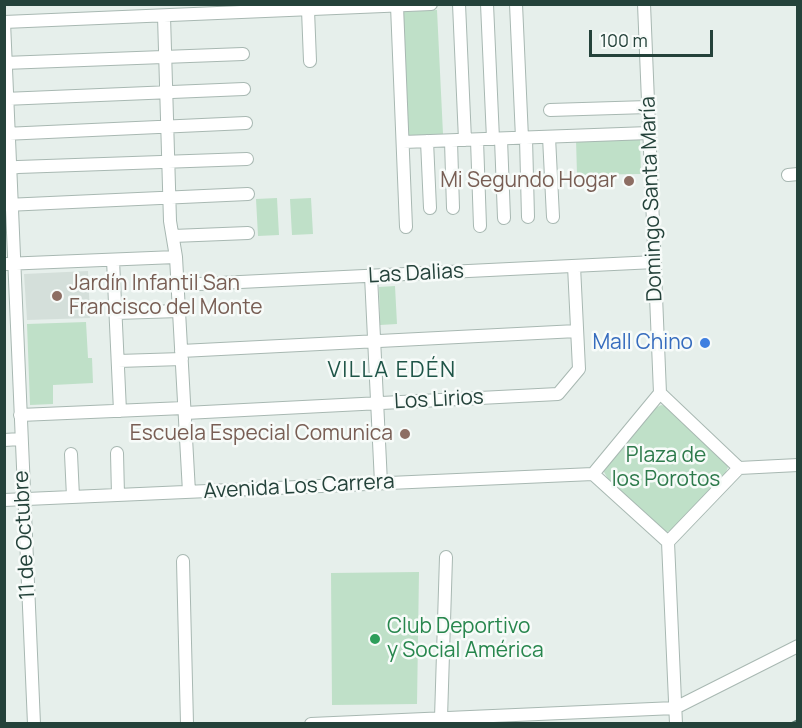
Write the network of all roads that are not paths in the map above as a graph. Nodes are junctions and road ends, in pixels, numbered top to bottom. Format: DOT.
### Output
graph roads {
  1 [pos="430,4"];
  2 [pos="459,4"];
  3 [pos="487,4"];
  4 [pos="516,4"];
  5 [pos="644,4"];
  6 [pos="397,6"];
  7 [pos="308,10"];
  8 [pos="164,16"];
  9 [pos="4,22"];
  10 [pos="243,54"];
  11 [pos="165,57"];
  12 [pos="310,61"];
  13 [pos="5,63"];
  14 [pos="244,88"];
  15 [pos="166,92"];
  16 [pos="6,98"];
  17 [pos="648,107"];
  18 [pos="550,110"];
  19 [pos="246,123"];
  20 [pos="167,127"];
  21 [pos="7,134"];
  22 [pos="649,134"];
  23 [pos="549,137"];
  24 [pos="524,138"];
  25 [pos="497,139"];
  26 [pos="471,140"];
  27 [pos="427,141"];
  28 [pos="451,141"];
  29 [pos="403,142"];
  30 [pos="247,159"];
  31 [pos="168,162"];
  32 [pos="7,169"];
  33 [pos="248,194"];
  34 [pos="170,197"];
  35 [pos="8,204"];
  36 [pos="430,208"];
  37 [pos="453,208"];
  38 [pos="528,217"];
  39 [pos="553,217"];
  40 [pos="504,218"];
  41 [pos="480,226"];
  42 [pos="406,227"];
  43 [pos="248,233"];
  44 [pos="173,236"];
  45 [pos="176,257"];
  46 [pos="113,260"];
  47 [pos="655,262"];
  48 [pos="9,264"];
  49 [pos="574,266"];
  50 [pos="371,276"];
  51 [pos="177,285"];
  52 [pos="179,310"];
  53 [pos="116,314"];
  54 [pos="578,332"];
  55 [pos="374,342"];
  56 [pos="181,355"];
  57 [pos="118,362"];
  58 [pos="19,381"];
  59 [pos="4,382"];
  60 [pos="660,393"];
  61 [pos="377,404"];
  62 [pos="184,410"];
  63 [pos="120,411"];
  64 [pos="20,415"];
  65 [pos="21,439"];
  66 [pos="4,440"];
  67 [pos="117,453"];
  68 [pos="71,454"];
  69 [pos="798,465"];
  70 [pos="739,468"];
  71 [pos="593,474"];
  72 [pos="381,483"];
  73 [pos="189,492"];
  74 [pos="118,495"];
  75 [pos="73,497"];
  76 [pos="24,499"];
  77 [pos="4,500"];
  78 [pos="668,542"];
  79 [pos="446,557"];
  80 [pos="183,561"];
  81 [pos="798,646"];
  82 [pos="675,708"];
  83 [pos="441,718"];
  84 [pos="362,722"];
  85 [pos="34,723"];
  86 [pos="187,723"];
  87 [pos="311,723"];
  88 [pos="676,723"];
  1 -- 6 [label="street"];
  2 -- 26 [label="street"];
  3 -- 25 [label="street"];
  4 -- 24 [label="street"];
  5 -- 17 [label="street, Domingo Santa María"];
  6 -- 7 [label="street"];
  6 -- 29 [label="street"];
  7 -- 8 [label="street"];
  7 -- 12 [label="street"];
  8 -- 9 [label="street"];
  8 -- 11 [label="street"];
  9 -- 13 [label="street, 11 de Octubre"];
  10 -- 11 [label="street"];
  11 -- 13 [label="street"];
  11 -- 15 [label="street"];
  13 -- 16 [label="street, 11 de Octubre"];
  14 -- 15 [label="street"];
  15 -- 16 [label="street"];
  15 -- 20 [label="street"];
  16 -- 21 [label="street, 11 de Octubre"];
  17 -- 18 [label="street"];
  17 -- 22 [label="street, Domingo Santa María"];
  19 -- 20 [label="street"];
  20 -- 21 [label="street"];
  20 -- 31 [label="street"];
  21 -- 32 [label="street, 11 de Octubre"];
  22 -- 23 [label="street"];
  22 -- 47 [label="street, Domingo Santa María"];
  23 -- 24 [label="street"];
  23 -- 39 [label="street"];
  24 -- 25 [label="street"];
  24 -- 38 [label="street"];
  25 -- 26 [label="street"];
  25 -- 40 [label="street"];
  26 -- 28 [label="street"];
  26 -- 41 [label="street"];
  27 -- 28 [label="street"];
  27 -- 29 [label="street"];
  27 -- 36 [label="street"];
  28 -- 37 [label="street"];
  29 -- 42 [label="street"];
  30 -- 31 [label="street"];
  31 -- 32 [label="street"];
  31 -- 34 [label="street"];
  32 -- 35 [label="street, 11 de Octubre"];
  33 -- 34 [label="street"];
  34 -- 35 [label="street"];
  34 -- 44 [label="street"];
  35 -- 48 [label="street, 11 de Octubre"];
  43 -- 44 [label="street"];
  44 -- 45 [label="street"];
  45 -- 46 [label="street"];
  45 -- 51 [label="street"];
  46 -- 48 [label="street"];
  46 -- 53 [label="street"];
  47 -- 49 [label="street, Las Dalias"];
  47 -- 60 [label="street, Domingo Santa María"];
  48 -- 58 [label="street, 11 de Octubre"];
  49 -- 50 [label="street, Las Dalias"];
  49 -- 54 [label="street, Los Lirios"];
  50 -- 51 [label="street, Las Dalias"];
  50 -- 55 [label="street"];
  51 -- 52 [label="street"];
  52 -- 53 [label="street"];
  52 -- 56 [label="street"];
  53 -- 57 [label="street"];
  54 -- 55 [label="street"];
  54 -- 61 [label="street, Los Lirios"];
  55 -- 56 [label="street"];
  55 -- 61 [label="street"];
  56 -- 57 [label="street"];
  56 -- 62 [label="street"];
  57 -- 63 [label="street"];
  58 -- 59 [label="street"];
  58 -- 64 [label="street, 11 de Octubre"];
  60 -- 70 [label="street"];
  60 -- 71 [label="street"];
  61 -- 62 [label="street, Los Lirios"];
  61 -- 72 [label="street"];
  62 -- 63 [label="street, Los Lirios"];
  62 -- 73 [label="street"];
  63 -- 64 [label="street, Los Lirios"];
  64 -- 65 [label="street, 11 de Octubre"];
  65 -- 66 [label="street"];
  65 -- 76 [label="street, 11 de Octubre"];
  67 -- 74 [label="street"];
  68 -- 75 [label="street"];
  69 -- 70 [label="street"];
  70 -- 78 [label="street"];
  71 -- 72 [label="street, Avenida Los Carrera"];
  71 -- 78 [label="street"];
  72 -- 73 [label="street, Avenida Los Carrera"];
  73 -- 74 [label="street, Avenida Los Carrera"];
  74 -- 75 [label="street, Avenida Los Carrera"];
  75 -- 76 [label="street, Avenida Los Carrera"];
  76 -- 77 [label="street, Avenida Los Carrera"];
  76 -- 85 [label="street, 11 de Octubre"];
  78 -- 82 [label="street"];
  79 -- 83 [label="street"];
  80 -- 86 [label="street"];
  81 -- 82 [label="street"];
  82 -- 83 [label="street"];
  82 -- 88 [label="street"];
  83 -- 84 [label="street"];
  84 -- 87 [label="street"];
}
